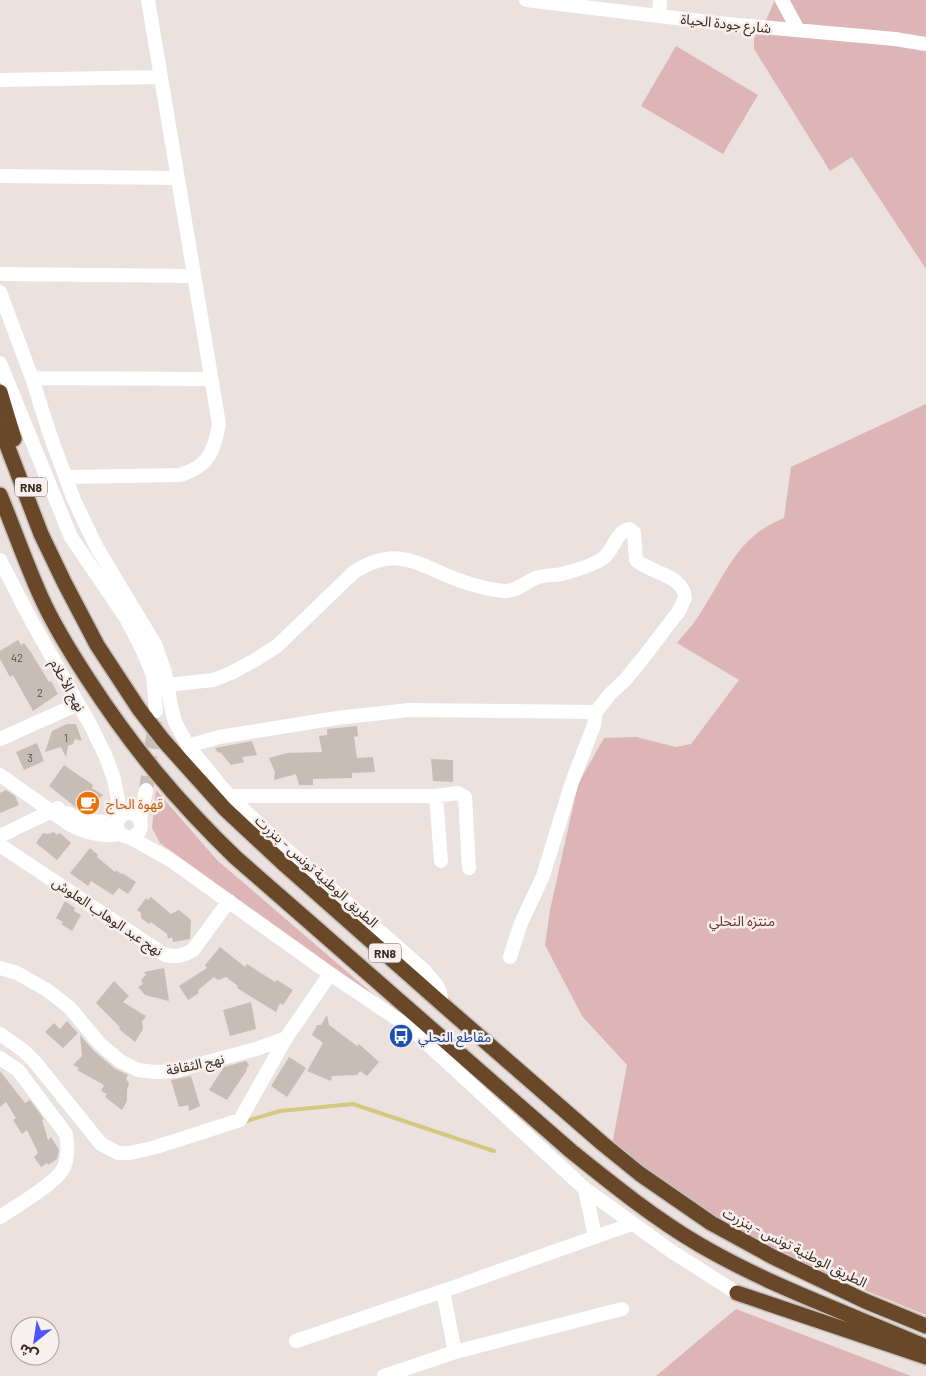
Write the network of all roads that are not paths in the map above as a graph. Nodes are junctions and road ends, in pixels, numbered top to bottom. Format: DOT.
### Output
graph roads {
  1 [pos="148,0"];
  2 [pos="526,0"];
  3 [pos="660,0"];
  4 [pos="782,0"];
  5 [pos="659,16"];
  6 [pos="798,30"];
  7 [pos="926,44"];
  8 [pos="161,77"];
  9 [pos="0,80"];
  10 [pos="0,176"];
  11 [pos="177,178"];
  12 [pos="0,274"];
  13 [pos="194,276"];
  14 [pos="0,292"];
  15 [pos="0,363"];
  16 [pos="32,378"];
  17 [pos="210,379"];
  18 [pos="0,392"];
  19 [pos="0,427"];
  20 [pos="66,477"];
  21 [pos="0,495"];
  22 [pos="0,560"];
  23 [pos="64,582"];
  24 [pos="167,685"];
  25 [pos="78,704"];
  26 [pos="156,711"];
  27 [pos="596,712"];
  28 [pos="0,739"];
  29 [pos="188,746"];
  30 [pos="0,765"];
  31 [pos="0,775"];
  32 [pos="146,790"];
  33 [pos="229,796"];
  34 [pos="436,796"];
  35 [pos="55,809"];
  36 [pos="141,823"];
  37 [pos="122,827"];
  38 [pos="0,836"];
  39 [pos="0,844"];
  40 [pos="169,859"];
  41 [pos="442,861"];
  42 [pos="470,868"];
  43 [pos="229,902"];
  44 [pos="510,957"];
  45 [pos="0,968"];
  46 [pos="330,974"];
  47 [pos="441,1003"];
  48 [pos="0,1034"];
  49 [pos="286,1038"];
  50 [pos="0,1058"];
  51 [pos="585,1189"];
  52 [pos="0,1217"];
  53 [pos="632,1224"];
  54 [pos="595,1237"];
  55 [pos="443,1291"];
  56 [pos="738,1293"];
  57 [pos="622,1309"];
  58 [pos="926,1326"];
  59 [pos="296,1342"];
  60 [pos="926,1346"];
  61 [pos="455,1352"];
  62 [pos="926,1357"];
  63 [pos="384,1376"];
  1 -- 8 [label="street"];
  2 -- 5 [label="street, شارع جودة الحياة"];
  3 -- 5 [label="street"];
  4 -- 6 [label="street"];
  5 -- 6 [label="street, شارع جودة الحياة"];
  6 -- 7 [label="street, شارع جودة الحياة"];
  8 -- 9 [label="street"];
  8 -- 11 [label="street"];
  10 -- 11 [label="street"];
  11 -- 13 [label="street"];
  12 -- 13 [label="street"];
  13 -- 17 [label="street"];
  14 -- 16 [label="street"];
  15 -- 26 [label="street"];
  16 -- 17 [label="street"];
  16 -- 20 [label="street"];
  17 -- 20 [label="street"];
  18 -- 23 [label="highway, RN8"];
  19 -- 23 [label="highway, الطريق الوطنية تونس - بنزرت / RN8"];
  20 -- 24 [label="street"];
  21 -- 60 [label="highway, RN8"];
  22 -- 25 [label="street, نهج الأحلام"];
  23 -- 47 [label="highway, الطريق الوطنية تونس - بنزرت / RN8"];
  24 -- 27 [label="street"];
  24 -- 29 [label="street"];
  25 -- 28 [label="street"];
  25 -- 37 [label="street, نهج الأحلام"];
  27 -- 29 [label="street"];
  27 -- 44 [label="street"];
  29 -- 33 [label="street"];
  30 -- 35 [label="street"];
  31 -- 35 [label="street"];
  32 -- 36 [label="street"];
  33 -- 34 [label="street"];
  33 -- 47 [label="street"];
  34 -- 41 [label="street"];
  34 -- 42 [label="street"];
  35 -- 37 [label="street"];
  35 -- 38 [label="street"];
  36 -- 37 [label="street"];
  36 -- 37 [label="street"];
  36 -- 40 [label="street"];
  37 -- 40 [label="street"];
  39 -- 43 [label="street, نهج عبد الوهاب العلوش"];
  40 -- 43 [label="street"];
  43 -- 46 [label="street"];
  45 -- 49 [label="street, نهج الثقافة"];
  46 -- 49 [label="street"];
  46 -- 51 [label="street"];
  47 -- 58 [label="highway, الطريق الوطنية تونس - بنزرت / RN8"];
  48 -- 49 [label="street"];
  50 -- 52 [label="street"];
  51 -- 53 [label="street"];
  51 -- 54 [label="street"];
  53 -- 54 [label="street"];
  53 -- 56 [label="street"];
  54 -- 55 [label="street"];
  55 -- 59 [label="street"];
  55 -- 61 [label="street"];
  56 -- 62 [label="highway"];
  57 -- 61 [label="street"];
  61 -- 63 [label="street"];
}
